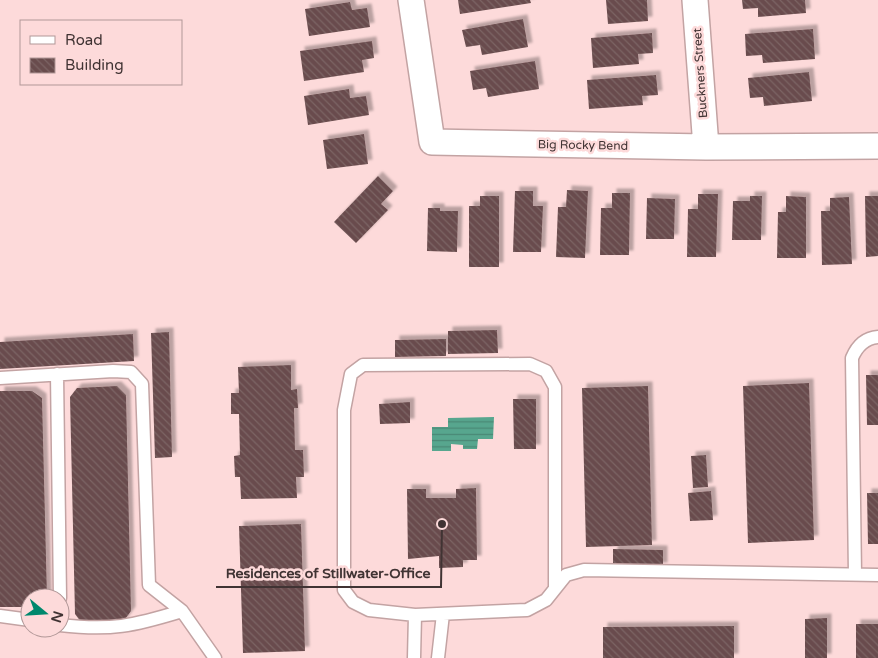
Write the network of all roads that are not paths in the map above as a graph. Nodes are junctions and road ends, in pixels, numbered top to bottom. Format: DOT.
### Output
graph roads {
  1 [pos="411,0"];
  2 [pos="694,0"];
  3 [pos="878,146"];
  4 [pos="706,147"];
  5 [pos="878,337"];
  6 [pos="57,374"];
  7 [pos="0,378"];
  8 [pos="855,574"];
  9 [pos="878,575"];
  10 [pos="60,588"];
  11 [pos="555,588"];
  12 [pos="182,611"];
  13 [pos="443,614"];
  14 [pos="415,615"];
  15 [pos="0,616"];
  16 [pos="20,619"];
  17 [pos="70,625"];
  18 [pos="215,658"];
  19 [pos="414,658"];
  20 [pos="438,658"];
  1 -- 4 [label="street, Big Rocky Bend"];
  2 -- 4 [label="street, Buckners Street"];
  3 -- 4 [label="street, Big Rocky Bend"];
  5 -- 8 [label="lane"];
  6 -- 7 [label="lane"];
  6 -- 10 [label="lane"];
  6 -- 12 [label="lane"];
  8 -- 9 [label="lane"];
  8 -- 11 [label="lane"];
  11 -- 13 [label="lane"];
  11 -- 14 [label="lane"];
  12 -- 17 [label="lane"];
  12 -- 18 [label="lane"];
  13 -- 14 [label="lane"];
  13 -- 20 [label="lane"];
  14 -- 19 [label="lane"];
  15 -- 16 [label="lane"];
}
